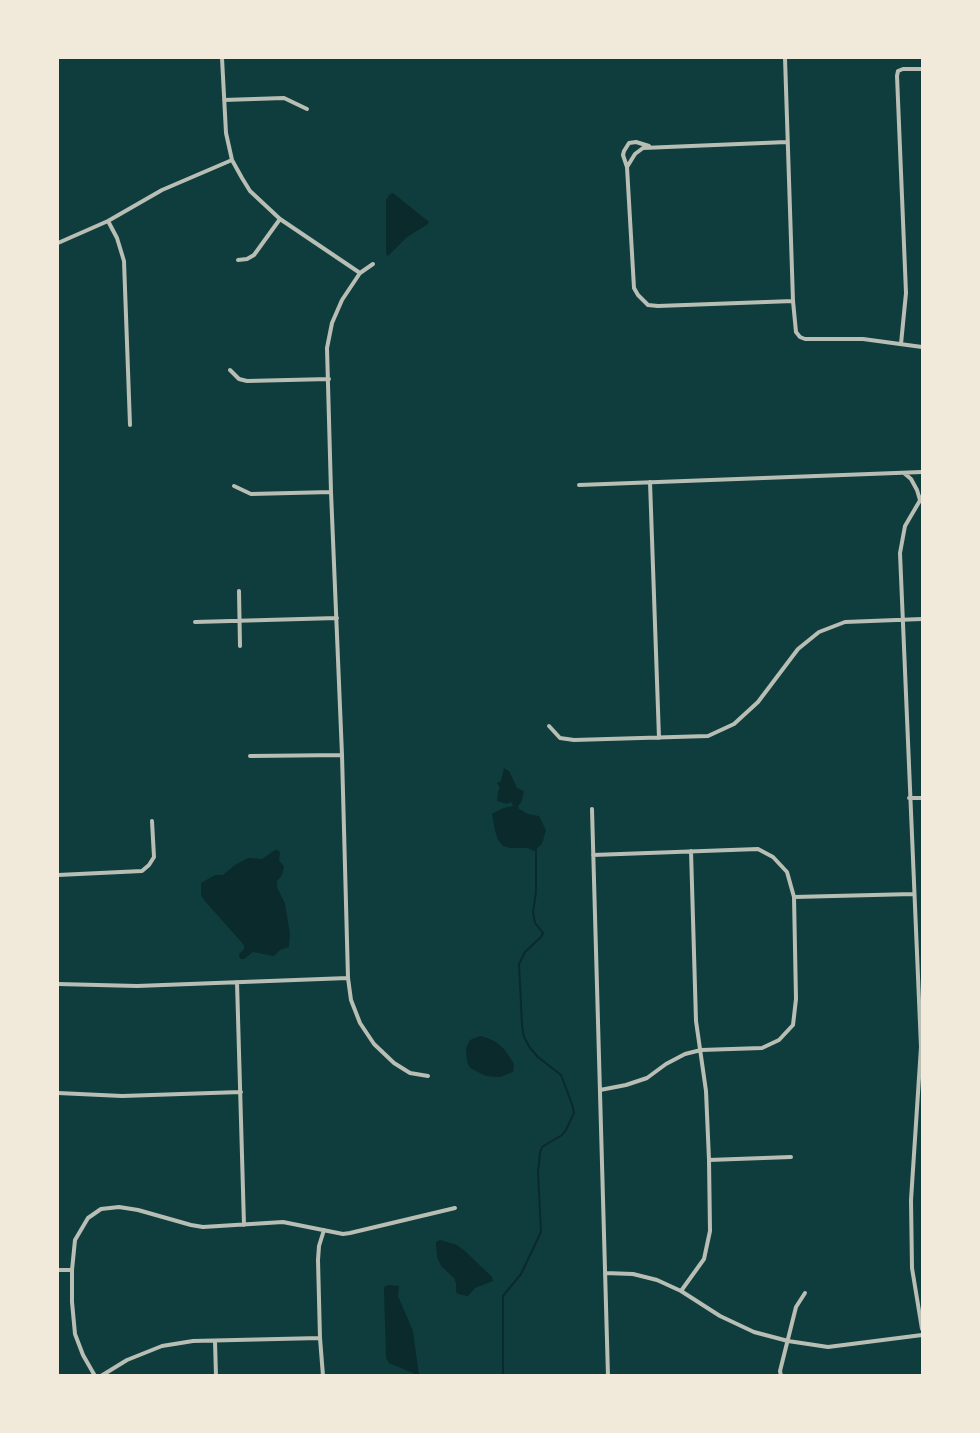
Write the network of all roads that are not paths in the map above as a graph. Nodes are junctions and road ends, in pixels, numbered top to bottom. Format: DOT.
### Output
graph roads {
  1 [pos="222,58"];
  2 [pos="785,58"];
  3 [pos="922,69"];
  4 [pos="224,100"];
  5 [pos="307,109"];
  6 [pos="787,142"];
  7 [pos="651,147"];
  8 [pos="232,160"];
  9 [pos="627,167"];
  10 [pos="280,219"];
  11 [pos="108,221"];
  12 [pos="58,244"];
  13 [pos="238,260"];
  14 [pos="373,264"];
  15 [pos="360,273"];
  16 [pos="793,301"];
  17 [pos="901,344"];
  18 [pos="922,347"];
  19 [pos="230,370"];
  20 [pos="329,379"];
  21 [pos="130,425"];
  22 [pos="922,472"];
  23 [pos="904,473"];
  24 [pos="650,482"];
  25 [pos="579,485"];
  26 [pos="234,486"];
  27 [pos="331,492"];
  28 [pos="921,498"];
  29 [pos="239,592"];
  30 [pos="336,618"];
  31 [pos="922,619"];
  32 [pos="240,620"];
  33 [pos="902,620"];
  34 [pos="195,622"];
  35 [pos="240,646"];
  36 [pos="549,726"];
  37 [pos="659,738"];
  38 [pos="342,755"];
  39 [pos="250,756"];
  40 [pos="909,798"];
  41 [pos="922,798"];
  42 [pos="592,809"];
  43 [pos="152,821"];
  44 [pos="691,851"];
  45 [pos="593,855"];
  46 [pos="58,874"];
  47 [pos="913,894"];
  48 [pos="794,897"];
  49 [pos="348,978"];
  50 [pos="237,982"];
  51 [pos="58,984"];
  52 [pos="701,1050"];
  53 [pos="428,1076"];
  54 [pos="600,1090"];
  55 [pos="241,1092"];
  56 [pos="58,1093"];
  57 [pos="791,1157"];
  58 [pos="709,1160"];
  59 [pos="455,1208"];
  60 [pos="244,1224"];
  61 [pos="324,1230"];
  62 [pos="58,1270"];
  63 [pos="72,1270"];
  64 [pos="605,1274"];
  65 [pos="681,1291"];
  66 [pos="805,1293"];
  67 [pos="922,1330"];
  68 [pos="922,1335"];
  69 [pos="320,1338"];
  70 [pos="215,1341"];
  71 [pos="788,1341"];
  72 [pos="95,1376"];
  73 [pos="101,1376"];
  74 [pos="216,1376"];
  75 [pos="323,1376"];
  76 [pos="608,1376"];
  77 [pos="781,1376"];
  1 -- 4 [label="street"];
  2 -- 6 [label="street"];
  3 -- 17 [label="street"];
  4 -- 5 [label="street"];
  4 -- 8 [label="street"];
  6 -- 7 [label="street"];
  6 -- 16 [label="street"];
  7 -- 9 [label="street"];
  7 -- 9 [label="street"];
  8 -- 10 [label="street"];
  8 -- 11 [label="street"];
  9 -- 16 [label="street"];
  10 -- 13 [label="street"];
  10 -- 15 [label="street"];
  11 -- 12 [label="street"];
  11 -- 21 [label="street"];
  14 -- 15 [label="street"];
  15 -- 20 [label="street"];
  16 -- 17 [label="street"];
  17 -- 18 [label="street"];
  19 -- 20 [label="street"];
  20 -- 27 [label="street"];
  22 -- 23 [label="street"];
  23 -- 24 [label="street"];
  23 -- 28 [label="street"];
  24 -- 25 [label="street"];
  24 -- 37 [label="street"];
  26 -- 27 [label="street"];
  27 -- 30 [label="street"];
  28 -- 33 [label="street"];
  29 -- 32 [label="street"];
  30 -- 32 [label="street"];
  30 -- 38 [label="street"];
  31 -- 33 [label="street"];
  32 -- 34 [label="street"];
  32 -- 35 [label="street"];
  33 -- 37 [label="street"];
  33 -- 40 [label="street"];
  36 -- 37 [label="street"];
  38 -- 39 [label="street"];
  38 -- 49 [label="street"];
  40 -- 41 [label="street"];
  40 -- 47 [label="street"];
  42 -- 45 [label="street"];
  43 -- 46 [label="street"];
  44 -- 45 [label="street"];
  44 -- 48 [label="street"];
  44 -- 52 [label="street"];
  45 -- 54 [label="street"];
  47 -- 48 [label="street"];
  47 -- 67 [label="street"];
  48 -- 52 [label="street"];
  49 -- 50 [label="street"];
  49 -- 53 [label="street"];
  50 -- 51 [label="street"];
  50 -- 55 [label="street"];
  52 -- 54 [label="street"];
  52 -- 58 [label="street"];
  54 -- 64 [label="street"];
  55 -- 56 [label="street"];
  55 -- 60 [label="street"];
  57 -- 58 [label="street"];
  58 -- 65 [label="street"];
  59 -- 61 [label="street"];
  60 -- 61 [label="street"];
  60 -- 63 [label="street"];
  61 -- 69 [label="street"];
  62 -- 63 [label="street"];
  63 -- 72 [label="street"];
  64 -- 65 [label="street"];
  64 -- 76 [label="street"];
  65 -- 71 [label="street"];
  66 -- 71 [label="street"];
  68 -- 71 [label="street"];
  69 -- 70 [label="street"];
  69 -- 75 [label="street"];
  70 -- 73 [label="street"];
  70 -- 74 [label="street"];
  71 -- 77 [label="street"];
}
